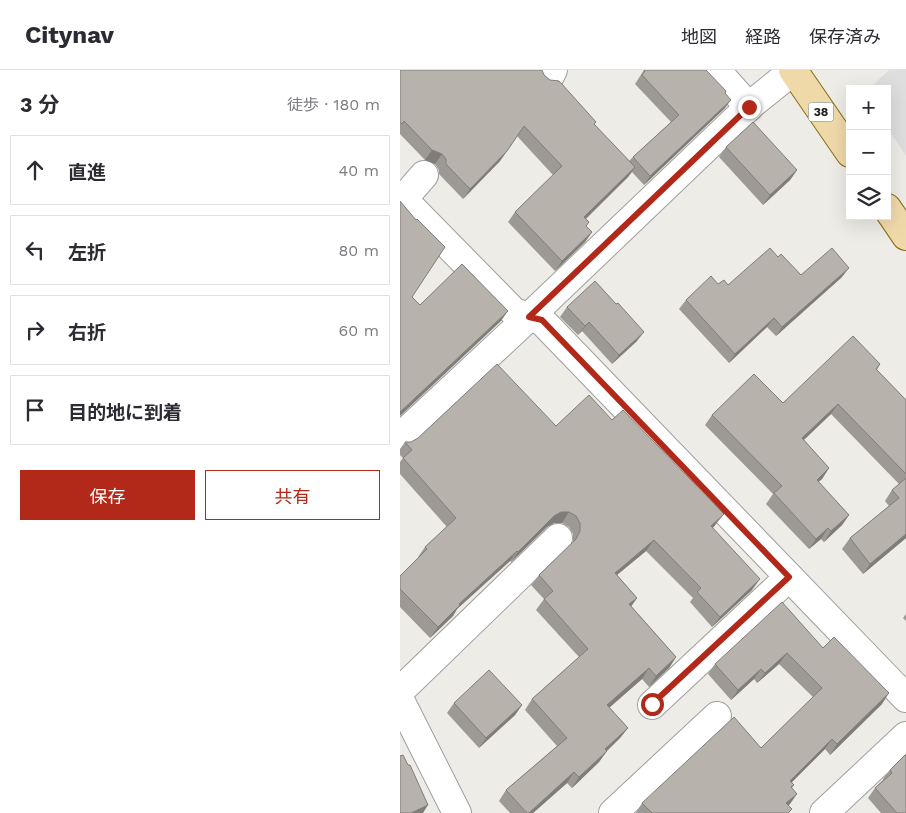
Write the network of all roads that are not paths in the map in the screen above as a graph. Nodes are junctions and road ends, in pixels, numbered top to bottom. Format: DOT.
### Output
graph roads {
  1 [pos="716,70"];
  2 [pos="794,70"];
  3 [pos="749,107"];
  4 [pos="846,147"];
  5 [pos="424,175"];
  6 [pos="401,197"];
  7 [pos="891,214"];
  8 [pos="906,236"];
  9 [pos="529,317"];
  10 [pos="400,437"];
  11 [pos="558,538"];
  12 [pos="789,577"];
  13 [pos="400,691"];
  14 [pos="906,698"];
  15 [pos="652,704"];
  16 [pos="717,716"];
  17 [pos="404,718"];
  18 [pos="906,736"];
  19 [pos="457,813"];
  20 [pos="613,813"];
  21 [pos="824,813"];
  1 -- 3 [label="street"];
  2 -- 3 [label="street"];
  2 -- 4 [label="main road, 38"];
  3 -- 9 [label="street"];
  5 -- 6 [label="street"];
  6 -- 9 [label="street"];
  7 -- 8 [label="main road"];
  9 -- 10 [label="street"];
  9 -- 12 [label="street"];
  11 -- 13 [label="street"];
  12 -- 14 [label="street"];
  12 -- 15 [label="street"];
  16 -- 20 [label="street"];
  17 -- 19 [label="street"];
  18 -- 21 [label="street"];
}
